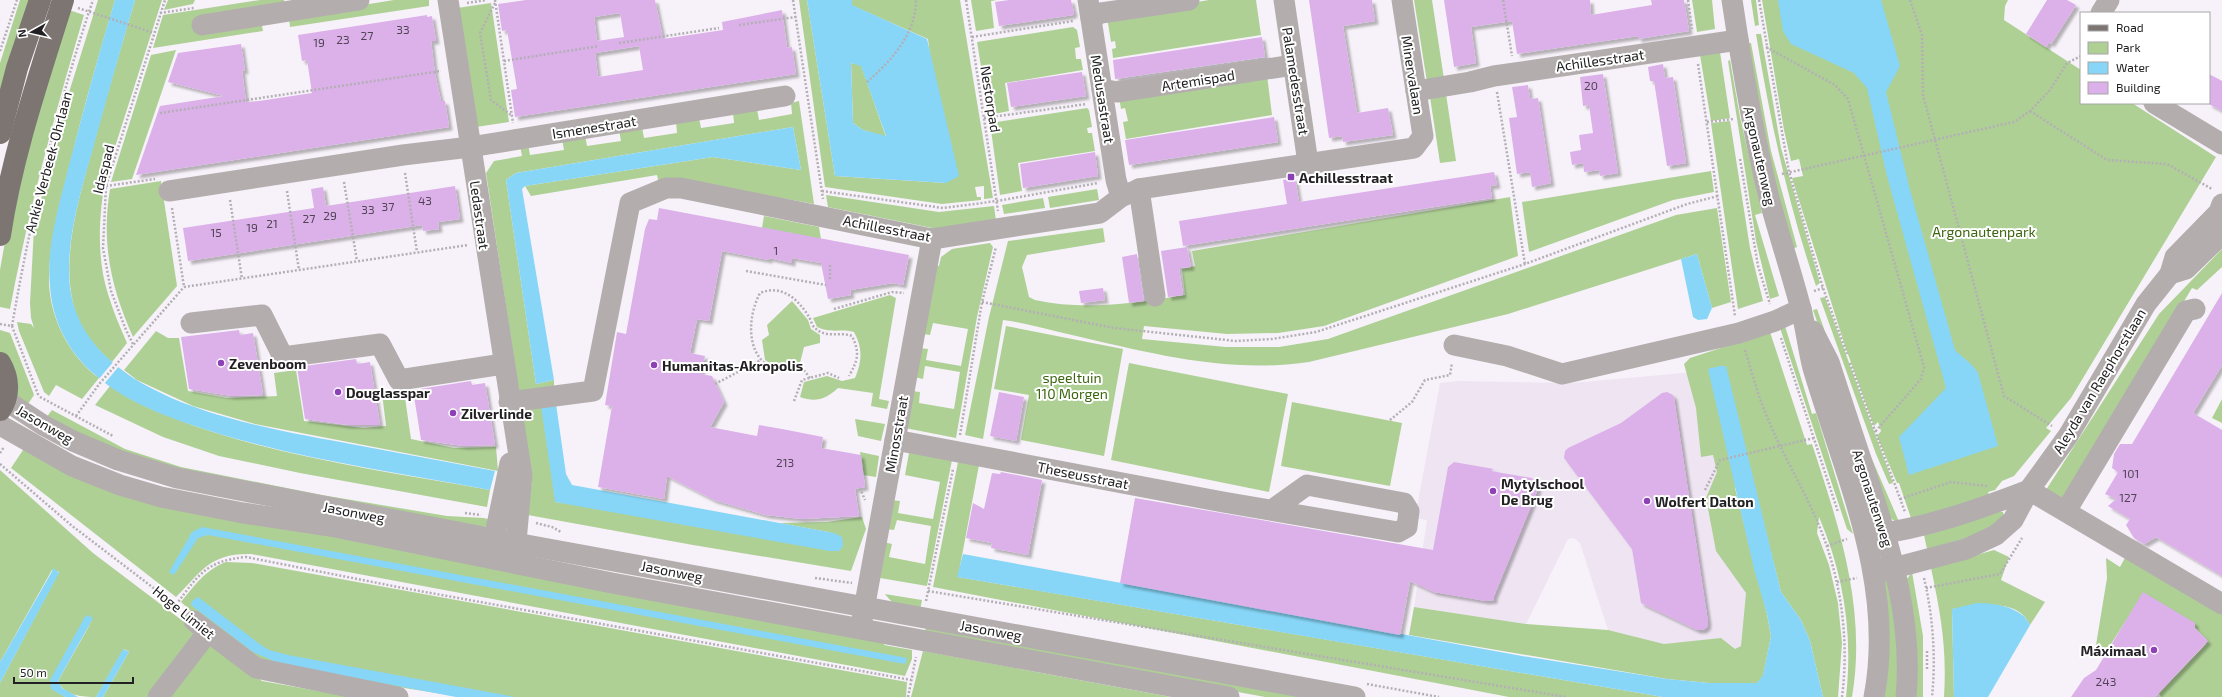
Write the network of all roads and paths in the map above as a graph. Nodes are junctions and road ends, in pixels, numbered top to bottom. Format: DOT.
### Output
graph roads {
  1 [pos="17,0"];
  2 [pos="40,0"];
  3 [pos="63,0"];
  4 [pos="93,0"];
  5 [pos="165,0"];
  6 [pos="359,0"];
  7 [pos="448,0"];
  8 [pos="793,0"];
  9 [pos="916,0"];
  10 [pos="966,0"];
  11 [pos="1189,0"];
  12 [pos="1284,0"];
  13 [pos="1402,0"];
  14 [pos="1503,0"];
  15 [pos="1688,0"];
  16 [pos="1732,0"];
  17 [pos="1759,0"];
  18 [pos="1910,0"];
  19 [pos="2109,0"];
  20 [pos="495,1"];
  21 [pos="1090,9"];
  22 [pos="2102,12"];
  23 [pos="104,17"];
  24 [pos="796,17"];
  25 [pos="202,25"];
  26 [pos="739,25"];
  27 [pos="719,28"];
  28 [pos="1763,28"];
  29 [pos="1758,29"];
  30 [pos="154,33"];
  31 [pos="972,36"];
  32 [pos="1738,40"];
  33 [pos="619,43"];
  34 [pos="599,46"];
  35 [pos="1695,46"];
  36 [pos="1766,47"];
  37 [pos="0,51"];
  38 [pos="2080,56"];
  39 [pos="504,61"];
  40 [pos="1293,65"];
  41 [pos="446,70"];
  42 [pos="1514,73"];
  43 [pos="1494,76"];
  44 [pos="867,82"];
  45 [pos="1102,89"];
  46 [pos="1416,91"];
  47 [pos="785,96"];
  48 [pos="2156,104"];
  49 [pos="2030,111"];
  50 [pos="160,113"];
  51 [pos="512,116"];
  52 [pos="984,118"];
  53 [pos="1734,119"];
  54 [pos="1707,122"];
  55 [pos="0,133"];
  56 [pos="515,139"];
  57 [pos="1936,140"];
  58 [pos="2222,144"];
  59 [pos="470,147"];
  60 [pos="1414,148"];
  61 [pos="402,155"];
  62 [pos="1866,155"];
  63 [pos="1308,163"];
  64 [pos="342,164"];
  65 [pos="1789,172"];
  66 [pos="284,173"];
  67 [pos="1780,174"];
  68 [pos="227,182"];
  69 [pos="106,186"];
  70 [pos="1125,188"];
  71 [pos="169,191"];
  72 [pos="822,191"];
  73 [pos="1718,196"];
  74 [pos="997,201"];
  75 [pos="2220,205"];
  76 [pos="2,208"];
  77 [pos="823,216"];
  78 [pos="1001,228"];
  79 [pos="2222,234"];
  80 [pos="0,235"];
  81 [pos="932,239"];
  82 [pos="484,243"];
  83 [pos="417,252"];
  84 [pos="357,261"];
  85 [pos="1525,264"];
  86 [pos="830,265"];
  87 [pos="299,270"];
  88 [pos="746,271"];
  89 [pos="2170,274"];
  90 [pos="242,279"];
  91 [pos="830,280"];
  92 [pos="826,285"];
  93 [pos="184,287"];
  94 [pos="922,294"];
  95 [pos="1155,296"];
  96 [pos="982,302"];
  97 [pos="834,309"];
  98 [pos="1801,309"];
  99 [pos="2195,309"];
  100 [pos="192,323"];
  101 [pos="12,326"];
  102 [pos="1739,333"];
  103 [pos="133,344"];
  104 [pos="1454,345"];
  105 [pos="761,360"];
  106 [pos="0,364"];
  107 [pos="503,364"];
  108 [pos="849,376"];
  109 [pos="810,378"];
  110 [pos="839,378"];
  111 [pos="715,384"];
  112 [pos="40,397"];
  113 [pos="794,401"];
  114 [pos="509,402"];
  115 [pos="2,405"];
  116 [pos="1390,420"];
  117 [pos="0,425"];
  118 [pos="514,431"];
  119 [pos="1875,432"];
  120 [pos="2068,436"];
  121 [pos="1814,438"];
  122 [pos="895,440"];
  123 [pos="1780,446"];
  124 [pos="957,452"];
  125 [pos="0,464"];
  126 [pos="1990,486"];
  127 [pos="1705,490"];
  128 [pos="2029,490"];
  129 [pos="1900,498"];
  130 [pos="1272,510"];
  131 [pos="2066,511"];
  132 [pos="1911,529"];
  133 [pos="1866,536"];
  134 [pos="494,539"];
  135 [pos="516,542"];
  136 [pos="1827,546"];
  137 [pos="502,561"];
  138 [pos="1920,561"];
  139 [pos="1895,567"];
  140 [pos="1865,576"];
  141 [pos="1837,582"];
  142 [pos="928,591"];
  143 [pos="926,600"];
  144 [pos="2222,604"];
  145 [pos="176,605"];
  146 [pos="864,607"];
  147 [pos="201,627"];
  148 [pos="860,629"];
  149 [pos="916,655"];
  150 [pos="911,680"];
  151 [pos="158,697"];
  152 [pos="398,697"];
  153 [pos="908,697"];
  154 [pos="1229,697"];
  155 [pos="1355,697"];
  156 [pos="1566,697"];
  157 [pos="1842,697"];
  158 [pos="1874,697"];
  159 [pos="1906,697"];
  160 [pos="1932,697"];
  1 -- 37 [label="path"];
  2 -- 55 [label="main road"];
  3 -- 76 [label="main road, Ankie Verbeek-Ohrlaan"];
  4 -- 101 [label="path, Ankie Verbeek-Ohrlaan"];
  5 -- 30 [label="path, Idaspad"];
  6 -- 25 [label="street"];
  7 -- 59 [label="street, Ledastraat"];
  8 -- 24 [label="path"];
  9 -- 44 [label="path"];
  10 -- 31 [label="path, Nestorpad"];
  11 -- 21 [label="street"];
  12 -- 40 [label="street, Palamedesstraat"];
  13 -- 46 [label="street, Minervalaan"];
  14 -- 42 [label="path"];
  15 -- 35 [label="path"];
  16 -- 32 [label="street, Argonautenweg"];
  17 -- 28 [label="path"];
  18 -- 57 [label="path"];
  19 -- 22 [label="street"];
  20 -- 39 [label="path"];
  20 -- 51 [label="path"];
  21 -- 31 [label="path"];
  21 -- 45 [label="street, Medusastraat"];
  23 -- 30 [label="path"];
  24 -- 26 [label="path"];
  24 -- 72 [label="path"];
  27 -- 33 [label="path"];
  28 -- 29 [label="path"];
  28 -- 36 [label="path"];
  30 -- 69 [label="path, Idaspad"];
  31 -- 52 [label="path, Nestorpad"];
  32 -- 35 [label="street, Achillesstraat"];
  32 -- 98 [label="street, Argonautenweg"];
  34 -- 39 [label="path"];
  35 -- 42 [label="street, Achillesstraat"];
  35 -- 54 [label="path"];
  36 -- 62 [label="path"];
  36 -- 65 [label="path"];
  38 -- 49 [label="path"];
  39 -- 51 [label="path"];
  40 -- 45 [label="street, Artemispad"];
  40 -- 63 [label="street, Palamedesstraat"];
  41 -- 50 [label="path"];
  42 -- 43 [label="street, Achillesstraat"];
  43 -- 46 [label="street, Achillesstraat"];
  43 -- 85 [label="path"];
  45 -- 52 [label="path"];
  45 -- 70 [label="street, Medusastraat"];
  46 -- 60 [label="street, Minervalaan"];
  47 -- 56 [label="street, Ismenestraat"];
  48 -- 58 [label="street"];
  49 -- 57 [label="path"];
  49 -- 75 [label="path"];
  51 -- 56 [label="path"];
  52 -- 74 [label="path, Nestorpad"];
  53 -- 54 [label="path"];
  54 -- 73 [label="path"];
  56 -- 59 [label="street, Ismenestraat"];
  57 -- 62 [label="path"];
  57 -- 120 [label="path"];
  59 -- 61 [label="street, Ismenestraat"];
  59 -- 82 [label="street, Ledastraat"];
  60 -- 63 [label="street, Achillesstraat"];
  61 -- 64 [label="street, Ismenestraat"];
  61 -- 83 [label="path"];
  62 -- 65 [label="path"];
  62 -- 119 [label="path"];
  63 -- 70 [label="street, Achillesstraat"];
  64 -- 66 [label="street, Ismenestraat"];
  64 -- 84 [label="path"];
  65 -- 67 [label="path"];
  65 -- 119 [label="path"];
  66 -- 68 [label="street, Ismenestraat"];
  66 -- 87 [label="path"];
  68 -- 71 [label="street, Ismenestraat"];
  68 -- 90 [label="path"];
  69 -- 71 [label="path"];
  69 -- 103 [label="path, Idaspad"];
  70 -- 74 [label="path"];
  70 -- 78 [label="street, Achillesstraat"];
  70 -- 95 [label="street, Medusastraat"];
  71 -- 93 [label="path"];
  72 -- 74 [label="path"];
  72 -- 77 [label="path"];
  73 -- 85 [label="path"];
  73 -- 102 [label="path"];
  75 -- 89 [label="street, Aleyda van Raephorstlaan"];
  76 -- 80 [label="main road, Ankie Verbeek-Ohrlaan"];
  77 -- 81 [label="street, Achillesstraat"];
  77 -- 114 [label="street, Achillesstraat"];
  78 -- 81 [label="street, Achillesstraat"];
  78 -- 96 [label="path"];
  79 -- 89 [label="street, Aleyda van Raephorstlaan"];
  81 -- 94 [label="street, Minosstraat"];
  82 -- 83 [label="path"];
  82 -- 107 [label="street, Ledastraat"];
  83 -- 84 [label="path"];
  84 -- 87 [label="path"];
  85 -- 96 [label="path"];
  86 -- 91 [label="path"];
  87 -- 90 [label="path"];
  88 -- 92 [label="path"];
  89 -- 120 [label="street, Aleyda van Raephorstlaan"];
  90 -- 93 [label="path"];
  93 -- 103 [label="path"];
  94 -- 97 [label="path"];
  94 -- 122 [label="street, Minosstraat"];
  96 -- 124 [label="path"];
  98 -- 102 [label="street"];
  98 -- 133 [label="street, Argonautenweg"];
  99 -- 131 [label="street"];
  100 -- 107 [label="street"];
  102 -- 104 [label="street"];
  102 -- 123 [label="path"];
  103 -- 112 [label="path"];
  104 -- 116 [label="path"];
  105 -- 108 [label="path"];
  105 -- 109 [label="path"];
  105 -- 111 [label="path"];
  106 -- 115 [label="main road"];
  107 -- 114 [label="street, Ledastraat"];
  109 -- 110 [label="path"];
  109 -- 113 [label="path"];
  114 -- 118 [label="street, Ledastraat"];
  115 -- 134 [label="street, Jasonweg"];
  117 -- 137 [label="street, Jasonweg"];
  118 -- 134 [label="street, Ledastraat"];
  118 -- 135 [label="street, Ledastraat"];
  119 -- 129 [label="path"];
  120 -- 128 [label="street, Aleyda van Raephorstlaan"];
  121 -- 123 [label="path"];
  122 -- 124 [label="street, Theseusstraat"];
  122 -- 146 [label="street, Minosstraat"];
  123 -- 127 [label="path"];
  123 -- 136 [label="path"];
  124 -- 130 [label="street, Theseusstraat"];
  124 -- 142 [label="path"];
  125 -- 145 [label="path, Hoge Limiet"];
  126 -- 129 [label="path"];
  128 -- 131 [label="street"];
  128 -- 132 [label="street"];
  128 -- 138 [label="street, Aleyda van Raephorstlaan"];
  129 -- 132 [label="path"];
  130 -- 130 [label="street, Theseusstraat"];
  131 -- 144 [label="street"];
  132 -- 133 [label="street"];
  133 -- 136 [label="path"];
  133 -- 139 [label="street, Argonautenweg"];
  133 -- 140 [label="street, Argonautenweg"];
  134 -- 135 [label="street, Jasonweg"];
  134 -- 137 [label="street"];
  135 -- 137 [label="street"];
  135 -- 146 [label="street, Jasonweg"];
  136 -- 141 [label="path"];
  137 -- 148 [label="street, Jasonweg"];
  138 -- 139 [label="street, Aleyda van Raephorstlaan"];
  138 -- 160 [label="path"];
  139 -- 140 [label="street, Aleyda van Raephorstlaan"];
  139 -- 159 [label="street, Argonautenweg"];
  140 -- 141 [label="path"];
  140 -- 158 [label="street, Argonautenweg"];
  141 -- 157 [label="path"];
  142 -- 143 [label="path"];
  142 -- 156 [label="path"];
  145 -- 147 [label="path, Hoge Limiet"];
  145 -- 150 [label="path"];
  146 -- 148 [label="street, Minosstraat"];
  146 -- 155 [label="street, Jasonweg"];
  147 -- 151 [label="street"];
  147 -- 152 [label="street, Hoge Limiet"];
  148 -- 154 [label="street, Jasonweg"];
  149 -- 150 [label="path"];
  150 -- 153 [label="path"];
}
